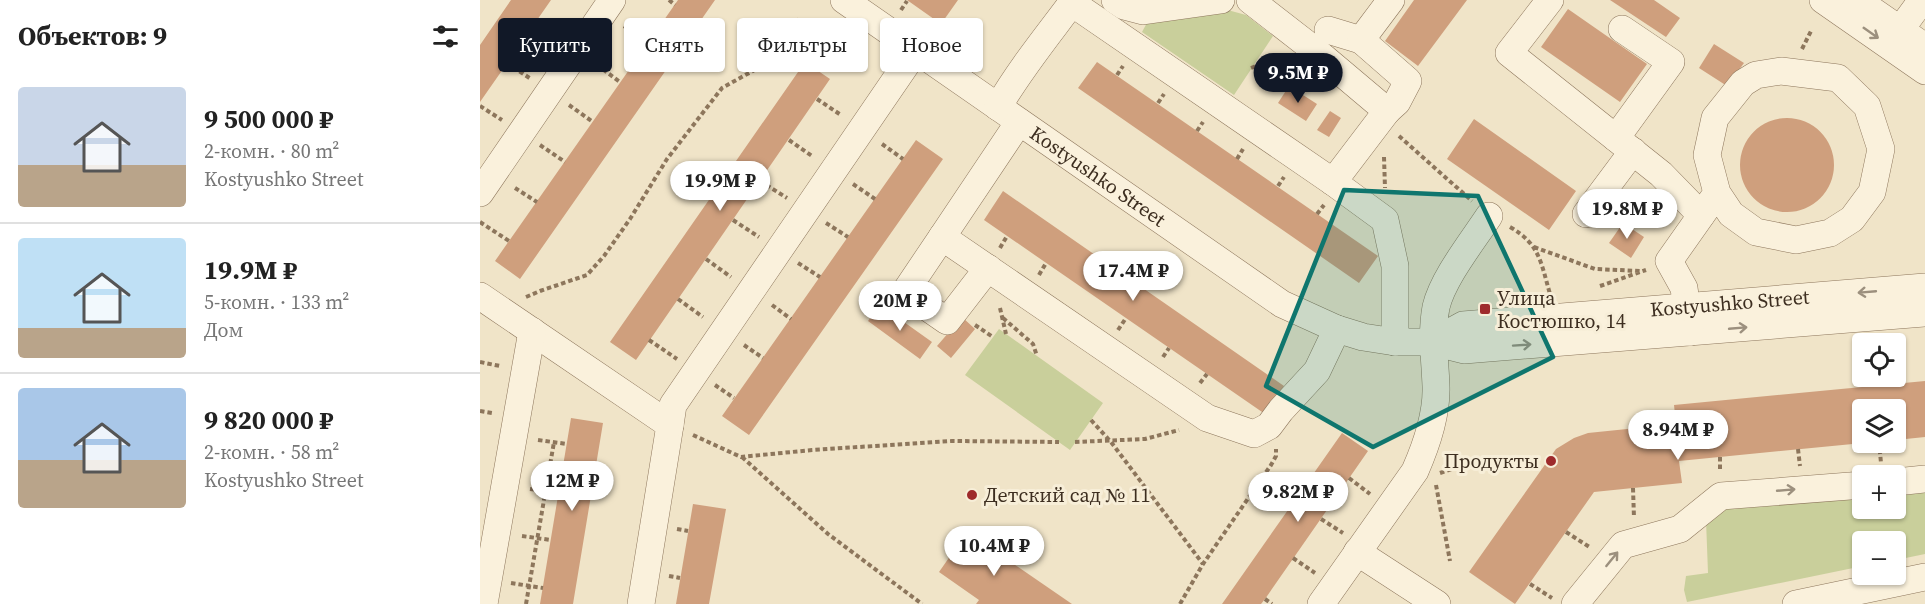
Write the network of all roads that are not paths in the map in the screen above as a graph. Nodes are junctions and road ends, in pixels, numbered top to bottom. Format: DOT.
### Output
graph roads {
  1 [pos="612,0"];
  2 [pos="844,0"];
  3 [pos="1115,0"];
  4 [pos="1221,0"];
  5 [pos="1250,0"];
  6 [pos="1391,0"];
  7 [pos="1550,0"];
  8 [pos="1823,0"];
  9 [pos="1857,0"];
  10 [pos="1922,0"];
  11 [pos="1073,1"];
  12 [pos="880,25"];
  13 [pos="1622,29"];
  14 [pos="1328,30"];
  15 [pos="1900,30"];
  16 [pos="1361,40"];
  17 [pos="1925,47"];
  18 [pos="1925,71"];
  19 [pos="901,72"];
  20 [pos="948,72"];
  21 [pos="1385,113"];
  22 [pos="1008,114"];
  23 [pos="1624,144"];
  24 [pos="1333,182"];
  25 [pos="480,193"];
  26 [pos="1717,193"];
  27 [pos="1586,214"];
  28 [pos="1701,215"];
  29 [pos="1489,216"];
  30 [pos="942,237"];
  31 [pos="988,268"];
  32 [pos="1925,287"];
  33 [pos="485,299"];
  34 [pos="1925,312"];
  35 [pos="1689,319"];
  36 [pos="1337,329"];
  37 [pos="532,331"];
  38 [pos="1395,342"];
  39 [pos="1432,342"];
  40 [pos="670,425"];
  41 [pos="1906,476"];
  42 [pos="1925,479"];
  43 [pos="1852,486"];
  44 [pos="1357,552"];
  45 [pos="1925,577"];
  46 [pos="1564,602"];
  47 [pos="484,604"];
  48 [pos="641,604"];
  49 [pos="1321,604"];
  50 [pos="1437,604"];
  51 [pos="1796,604"];
  1 -- 25 [label="street"];
  2 -- 12 [label="street, Kostyushko Street"];
  3 -- 4 [label="street"];
  5 -- 21 [label="street"];
  6 -- 16 [label="street"];
  7 -- 23 [label="street"];
  8 -- 18 [label="street, one-way"];
  9 -- 15 [label="street"];
  10 -- 15 [label="street"];
  11 -- 22 [label="street"];
  11 -- 24 [label="street"];
  13 -- 23 [label="street"];
  14 -- 16 [label="street"];
  15 -- 17 [label="street"];
  16 -- 21 [label="street"];
  19 -- 40 [label="street"];
  20 -- 22 [label="street, Kostyushko Street"];
  21 -- 24 [label="street"];
  22 -- 30 [label="street"];
  22 -- 36 [label="street, Kostyushko Street"];
  23 -- 27 [label="street"];
  23 -- 28 [label="street"];
  24 -- 38 [label="street"];
  26 -- 26 [label="street"];
  26 -- 28 [label="street"];
  28 -- 35 [label="street"];
  29 -- 39 [label="street"];
  30 -- 31 [label="street"];
  30 -- 31 [label="street"];
  31 -- 36 [label="street"];
  32 -- 35 [label="street, Kostyushko Street, one-way"];
  33 -- 37 [label="street"];
  35 -- 34 [label="street, Kostyushko Street, one-way"];
  35 -- 39 [label="street, Kostyushko Street"];
  36 -- 38 [label="street, Kostyushko Street"];
  37 -- 40 [label="street"];
  37 -- 47 [label="street"];
  38 -- 39 [label="street, Kostyushko Street"];
  39 -- 44 [label="street"];
  40 -- 48 [label="street"];
  41 -- 42 [label="street"];
  46 -- 43 [label="street, one-way"];
  44 -- 49 [label="street"];
  44 -- 50 [label="street"];
  45 -- 51 [label="street"];
}
